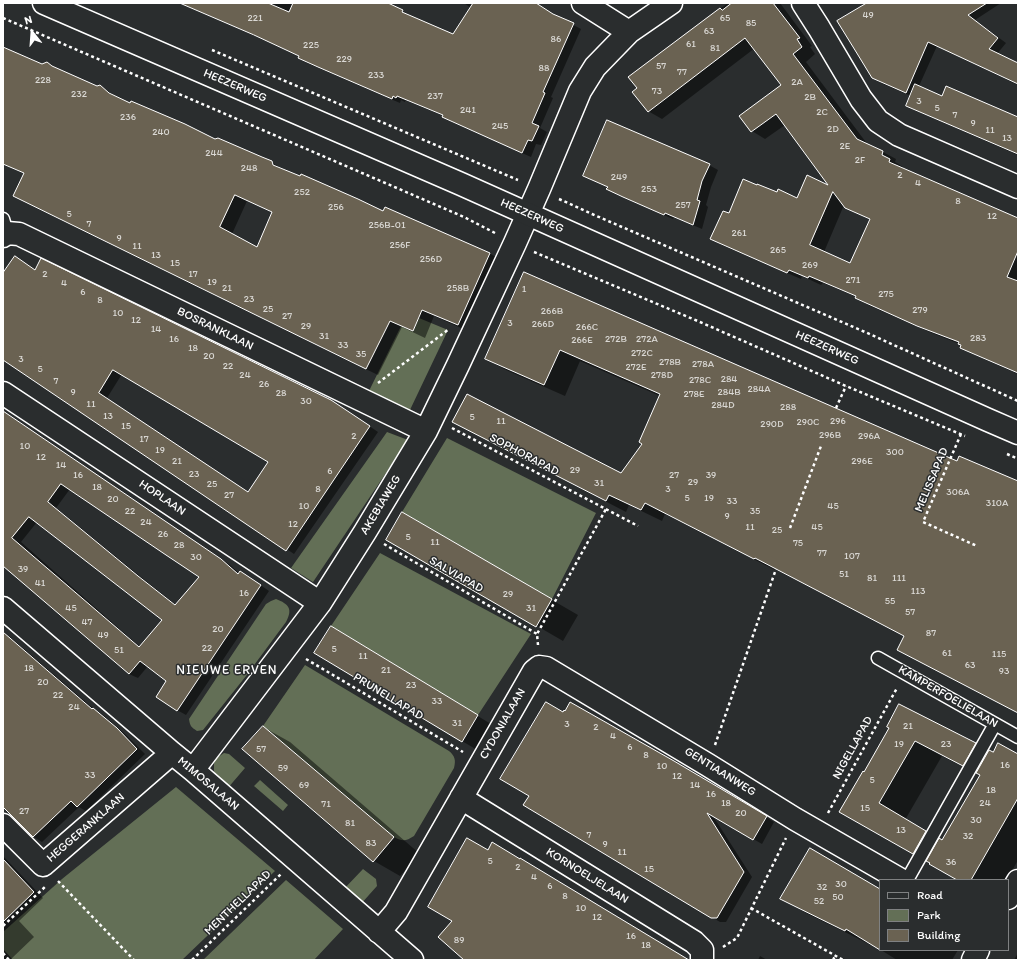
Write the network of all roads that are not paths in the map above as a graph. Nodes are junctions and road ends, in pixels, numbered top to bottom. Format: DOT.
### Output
graph roads {
  1 [pos="44,3"];
  2 [pos="583,3"];
  3 [pos="671,3"];
  4 [pos="812,6"];
  5 [pos="629,32"];
  6 [pos="1018,187"];
  7 [pos="528,214"];
  8 [pos="4,229"];
  9 [pos="3,393"];
  10 [pos="429,424"];
  11 [pos="1018,433"];
  12 [pos="320,603"];
  13 [pos="3,608"];
  14 [pos="878,658"];
  15 [pos="539,667"];
  16 [pos="994,724"];
  17 [pos="1018,737"];
  18 [pos="172,753"];
  19 [pos="193,770"];
  20 [pos="461,798"];
  21 [pos="3,824"];
  22 [pos="899,879"];
  23 [pos="908,879"];
  24 [pos="1018,881"];
  25 [pos="1009,896"];
  26 [pos="379,932"];
  27 [pos="978,951"];
  28 [pos="711,954"];
  29 [pos="412,960"];
  30 [pos="973,960"];
  1 -- 7 [label="street, HEEZERWEG"];
  2 -- 5 [label="street"];
  3 -- 5 [label="street, AKEBIAWEG"];
  4 -- 6 [label="street"];
  5 -- 7 [label="street, AKEBIAWEG"];
  7 -- 10 [label="street, AKEBIAWEG"];
  7 -- 11 [label="street, HEEZERWEG"];
  8 -- 10 [label="street, BOSRANKLAAN"];
  9 -- 12 [label="street, HOPLAAN"];
  10 -- 12 [label="street, AKEBIAWEG"];
  12 -- 19 [label="street, AKEBIAWEG"];
  13 -- 18 [label="street, MIMOSALAAN"];
  14 -- 16 [label="lane, KAMPERFOELIELAAN"];
  15 -- 20 [label="street, CYDONIALAAN"];
  15 -- 22 [label="street, GENTIAANWEG"];
  16 -- 17 [label="lane, KAMPERFOELIELAAN"];
  16 -- 23 [label="lane"];
  18 -- 19 [label="street, MIMOSALAAN"];
  18 -- 21 [label="street, HEGGERANKLAAN"];
  19 -- 26 [label="street, MIMOSALAAN"];
  20 -- 26 [label="street, CYDONIALAAN"];
  20 -- 28 [label="street, KORNOELJELAAN"];
  24 -- 25 [label="street"];
  26 -- 29 [label="street, MIMOSALAAN"];
  27 -- 30 [label="street"];
}
